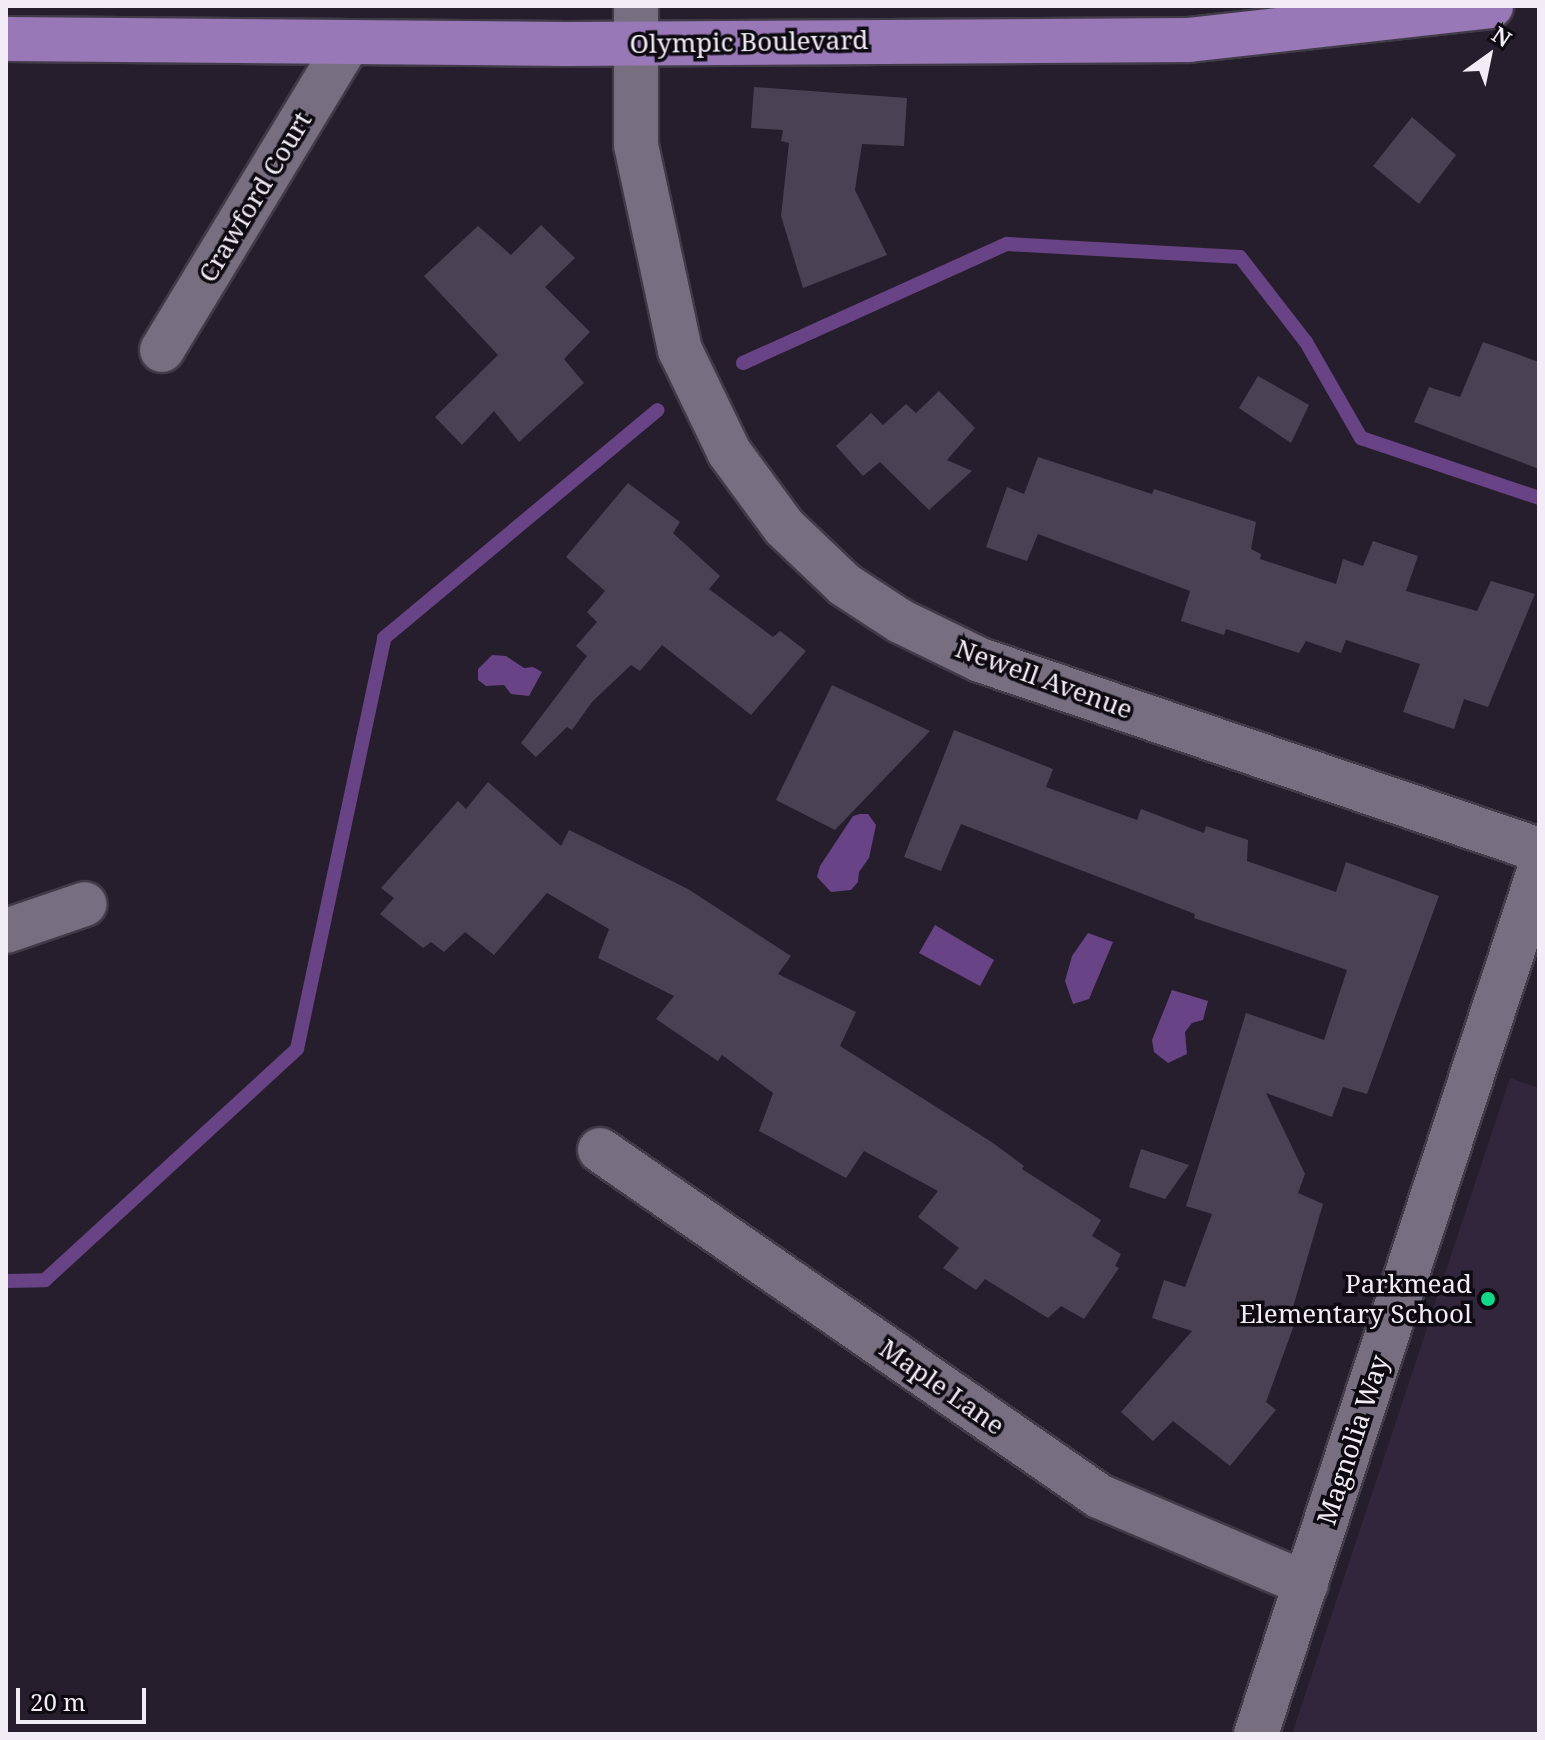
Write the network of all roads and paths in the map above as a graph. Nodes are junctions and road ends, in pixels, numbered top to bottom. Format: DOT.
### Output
graph roads {
  1 [pos="1491,6"];
  2 [pos="636,24"];
  3 [pos="6,39"];
  4 [pos="348,43"];
  5 [pos="162,350"];
  6 [pos="1539,850"];
  7 [pos="1539,871"];
  8 [pos="85,904"];
  9 [pos="6,931"];
  10 [pos="600,1150"];
  11 [pos="1306,1584"];
  12 [pos="1256,1734"];
  1 -- 2 [label="main road, Olympic Boulevard"];
  2 -- 4 [label="main road, Olympic Boulevard"];
  2 -- 6 [label="street, Newell Avenue"];
  3 -- 4 [label="main road, Olympic Boulevard"];
  4 -- 5 [label="street, Crawford Court"];
  7 -- 11 [label="street, Magnolia Way"];
  8 -- 9 [label="street"];
  10 -- 11 [label="street, Maple Lane"];
  11 -- 12 [label="street, Magnolia Way"];
}
